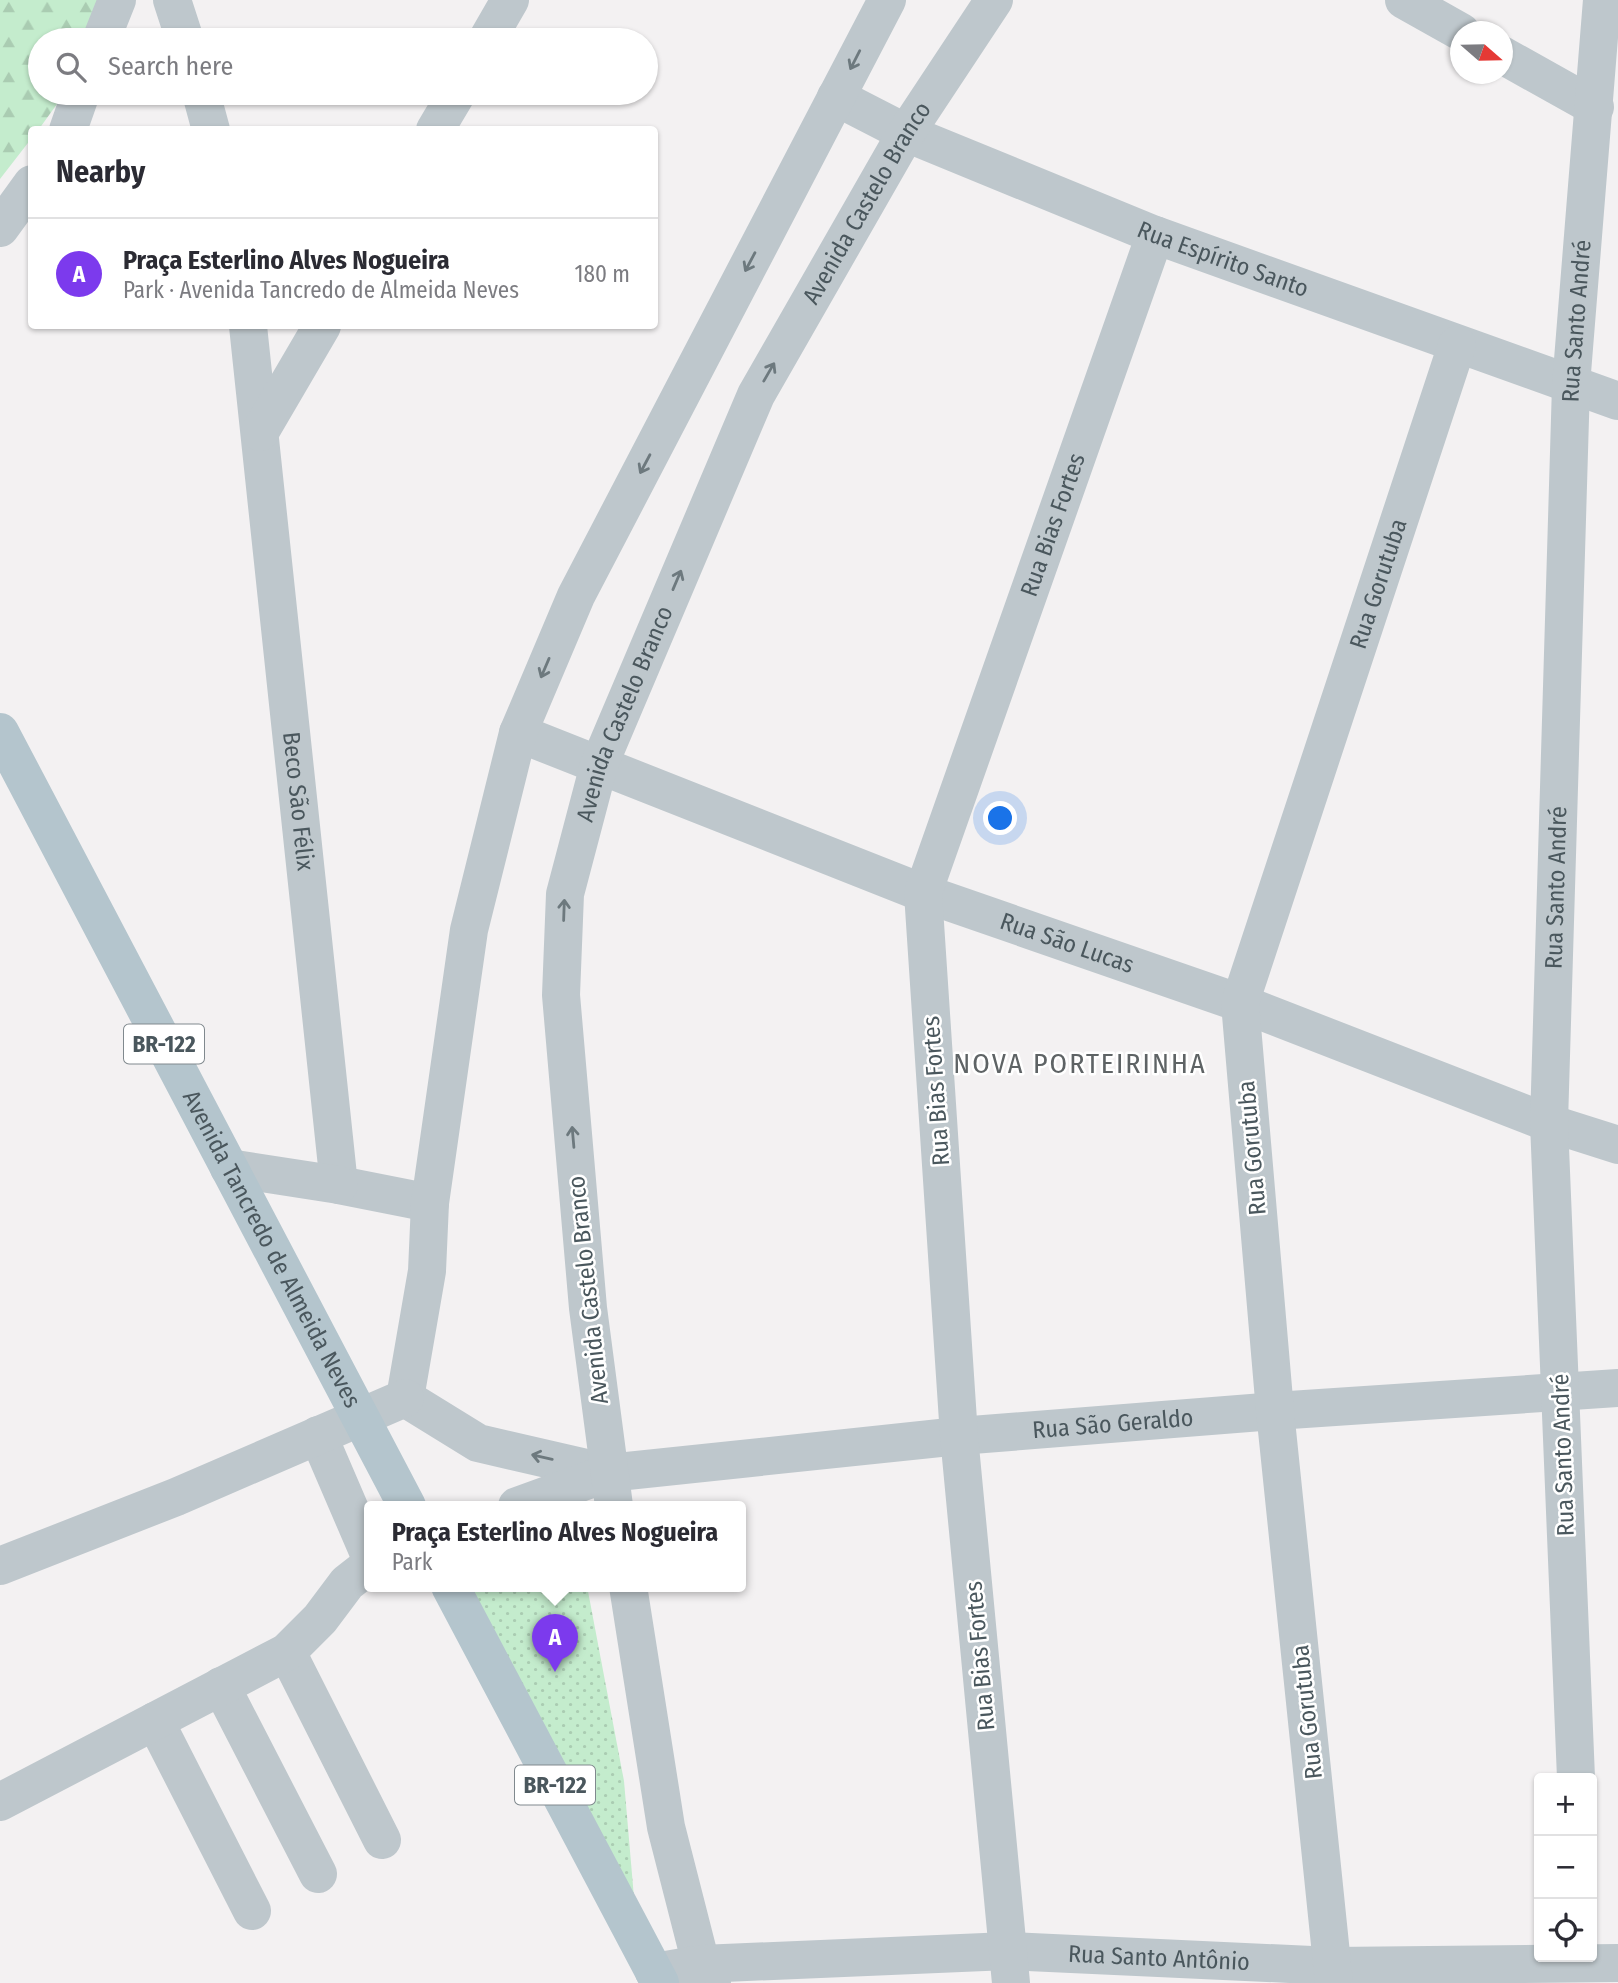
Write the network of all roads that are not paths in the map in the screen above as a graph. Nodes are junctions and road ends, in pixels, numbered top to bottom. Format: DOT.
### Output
graph roads {
  1 [pos="117,0"];
  2 [pos="172,0"];
  3 [pos="510,0"];
  4 [pos="887,0"];
  5 [pos="993,0"];
  6 [pos="1404,0"];
  7 [pos="1602,0"];
  8 [pos="1450,26"];
  9 [pos="106,28"];
  10 [pos="181,28"];
  11 [pos="494,28"];
  12 [pos="1513,61"];
  13 [pos="836,97"];
  14 [pos="77,105"];
  15 [pos="204,105"];
  16 [pos="450,105"];
  17 [pos="1595,107"];
  18 [pos="70,126"];
  19 [pos="210,126"];
  20 [pos="437,126"];
  21 [pos="906,133"];
  22 [pos="28,190"];
  23 [pos="0,228"];
  24 [pos="1155,235"];
  25 [pos="248,329"];
  26 [pos="320,329"];
  27 [pos="1457,345"];
  28 [pos="1571,385"];
  29 [pos="1618,401"];
  30 [pos="260,432"];
  31 [pos="0,732"];
  32 [pos="518,733"];
  33 [pos="599,765"];
  34 [pos="923,892"];
  35 [pos="1240,1003"];
  36 [pos="1549,1123"];
  37 [pos="1618,1144"];
  38 [pos="229,1168"];
  39 [pos="340,1185"];
  40 [pos="430,1203"];
  41 [pos="1618,1388"];
  42 [pos="1561,1392"];
  43 [pos="405,1398"];
  44 [pos="1275,1411"];
  45 [pos="358,1417"];
  46 [pos="318,1435"];
  47 [pos="959,1436"];
  48 [pos="611,1489"];
  49 [pos="404,1501"];
  50 [pos="545,1501"];
  51 [pos="364,1544"];
  52 [pos="0,1566"];
  53 [pos="364,1569"];
  54 [pos="453,1592"];
  55 [pos="629,1592"];
  56 [pos="287,1652"];
  57 [pos="221,1686"];
  58 [pos="155,1721"];
  59 [pos="1576,1773"];
  60 [pos="0,1802"];
  61 [pos="382,1840"];
  62 [pos="318,1874"];
  63 [pos="253,1911"];
  64 [pos="1010,1967"];
  65 [pos="1592,1967"];
  66 [pos="706,1974"];
  67 [pos="1334,1974"];
  68 [pos="657,1978"];
  1 -- 9 [label="street"];
  2 -- 10 [label="street"];
  3 -- 11 [label="street"];
  4 -- 13 [label="street, one-way"];
  5 -- 21 [label="street, Avenida Castelo Branco"];
  6 -- 8 [label="street"];
  7 -- 17 [label="street, Rua Santo André"];
  12 -- 17 [label="street"];
  13 -- 21 [label="street, Rua Espírito Santo"];
  13 -- 32 [label="street, one-way"];
  14 -- 18 [label="street"];
  15 -- 19 [label="street"];
  16 -- 20 [label="street"];
  17 -- 28 [label="street, Rua Santo André"];
  21 -- 24 [label="street, Rua Espírito Santo"];
  33 -- 21 [label="street, Avenida Castelo Branco, one-way"];
  22 -- 23 [label="street"];
  24 -- 27 [label="street, Rua Espírito Santo"];
  24 -- 34 [label="street, Rua Bias Fortes"];
  25 -- 30 [label="street, Beco São Félix"];
  26 -- 30 [label="street"];
  27 -- 28 [label="street, Rua Espírito Santo"];
  27 -- 35 [label="street, Rua Gorutuba"];
  28 -- 29 [label="street, Rua Espírito Santo"];
  28 -- 36 [label="street, Rua Santo André"];
  30 -- 39 [label="street, Beco São Félix"];
  31 -- 38 [label="main road, Avenida Tancredo de Almeida Neves / BR-122"];
  32 -- 33 [label="street, Rua São Lucas"];
  32 -- 40 [label="street"];
  33 -- 34 [label="street, Rua São Lucas"];
  48 -- 33 [label="street, Avenida Castelo Branco, one-way"];
  34 -- 35 [label="street, Rua São Lucas"];
  34 -- 47 [label="street, Rua Bias Fortes"];
  35 -- 36 [label="street, Rua São Lucas"];
  35 -- 44 [label="street, Rua Gorutuba"];
  36 -- 37 [label="street, Rua São Lucas"];
  36 -- 42 [label="street, Rua Santo André"];
  38 -- 39 [label="street"];
  38 -- 45 [label="main road, Avenida Tancredo de Almeida Neves / BR-122"];
  39 -- 40 [label="street"];
  40 -- 43 [label="street"];
  41 -- 42 [label="street, Rua São Geraldo"];
  42 -- 44 [label="street, Rua São Geraldo"];
  42 -- 59 [label="street, Rua Santo André"];
  43 -- 45 [label="street"];
  48 -- 43 [label="street, one-way"];
  44 -- 47 [label="street, Rua São Geraldo"];
  44 -- 67 [label="street, Rua Gorutuba"];
  45 -- 46 [label="street"];
  45 -- 49 [label="main road, Avenida Tancredo de Almeida Neves / BR-122"];
  46 -- 51 [label="street"];
  46 -- 52 [label="street"];
  47 -- 48 [label="street, Rua São Geraldo"];
  47 -- 64 [label="street, Rua Bias Fortes"];
  48 -- 50 [label="street"];
  53 -- 56 [label="street"];
  54 -- 68 [label="main road, BR-122"];
  55 -- 66 [label="street"];
  56 -- 57 [label="street"];
  56 -- 61 [label="street"];
  57 -- 58 [label="street"];
  57 -- 62 [label="street"];
  58 -- 60 [label="street"];
  58 -- 63 [label="street"];
  64 -- 66 [label="street, Rua Santo Antônio"];
  64 -- 67 [label="street, Rua Santo Antônio"];
  65 -- 67 [label="street, Rua Santo Antônio"];
  66 -- 68 [label="street, Rua Santo Antônio"];
}
